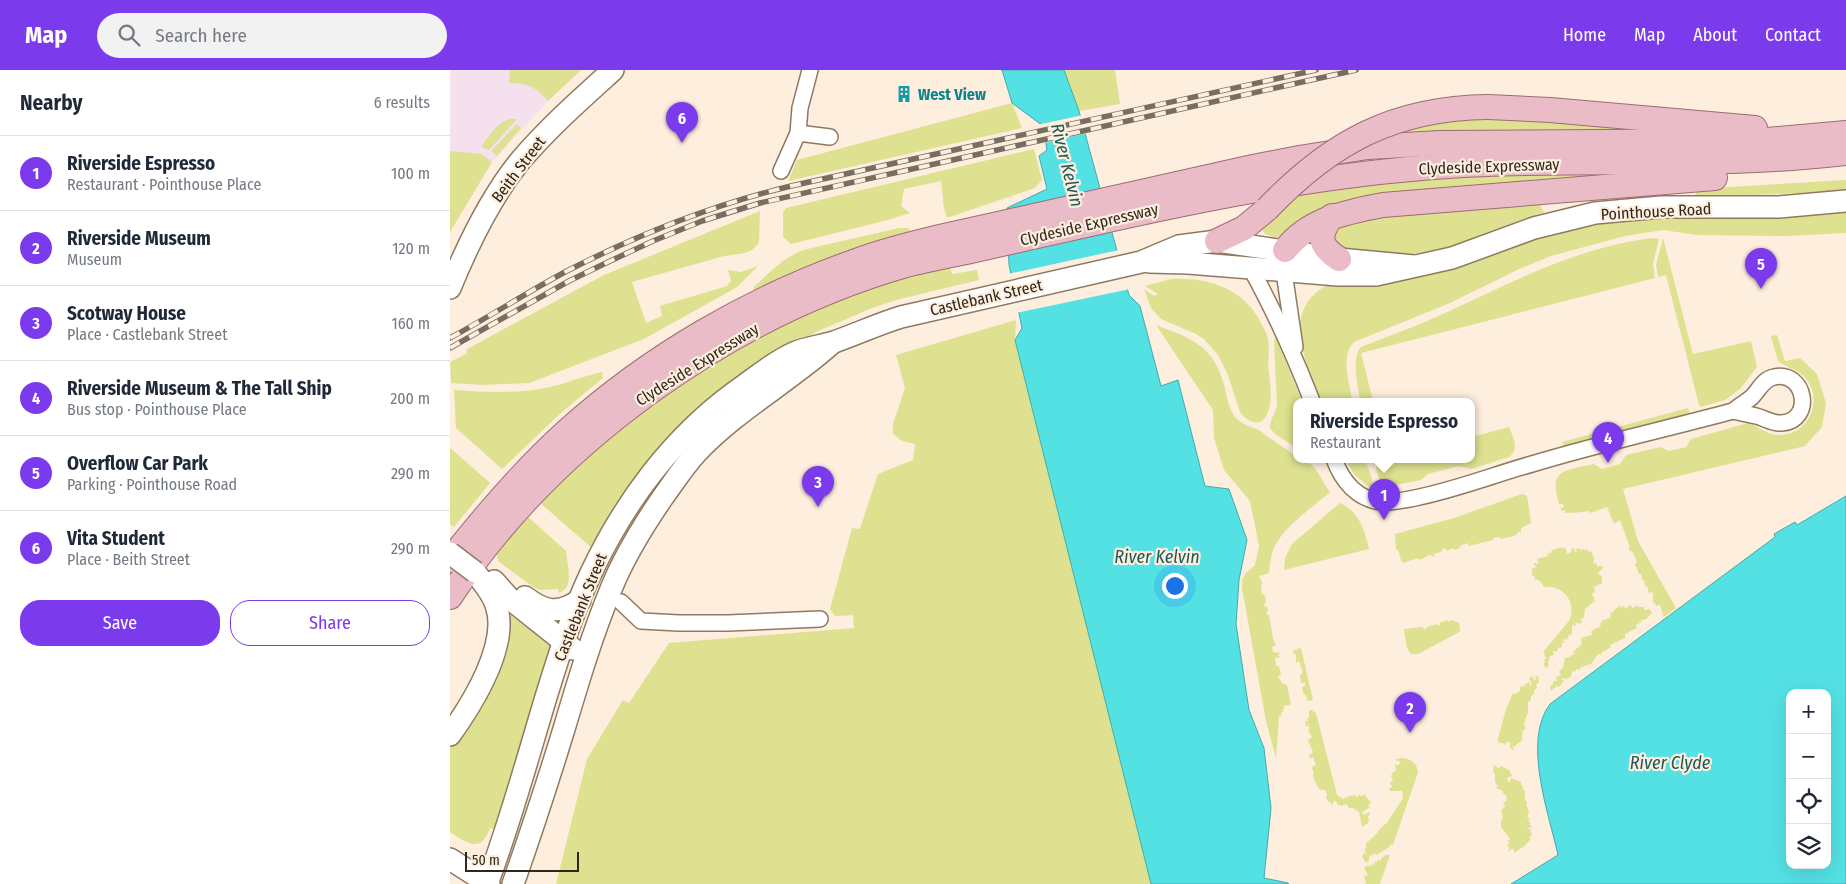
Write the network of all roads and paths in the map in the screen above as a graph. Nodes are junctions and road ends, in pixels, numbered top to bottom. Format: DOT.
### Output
graph roads {
  1 [pos="613,70"];
  2 [pos="810,70"];
  3 [pos="798,134"];
  4 [pos="830,137"];
  5 [pos="1842,140"];
  6 [pos="781,170"];
  7 [pos="1846,170"];
  8 [pos="1182,193"];
  9 [pos="1846,201"];
  10 [pos="1332,216"];
  11 [pos="1253,235"];
  12 [pos="1217,241"];
  13 [pos="1339,258"];
  14 [pos="1284,261"];
  15 [pos="1141,262"];
  16 [pos="1414,266"];
  17 [pos="450,288"];
  18 [pos="1298,364"];
  19 [pos="1311,398"];
  20 [pos="727,411"];
  21 [pos="1733,411"];
  22 [pos="1336,463"];
  23 [pos="450,553"];
  24 [pos="450,560"];
  25 [pos="485,577"];
  26 [pos="450,596"];
  27 [pos="580,600"];
  28 [pos="621,602"];
  29 [pos="820,619"];
  30 [pos="564,641"];
  31 [pos="586,659"];
  32 [pos="450,735"];
  33 [pos="450,859"];
  34 [pos="488,884"];
  35 [pos="513,884"];
  1 -- 17 [label="main road, Beith Street"];
  2 -- 3 [label="street"];
  3 -- 4 [label="street"];
  3 -- 6 [label="street"];
  5 -- 8 [label="main road, Clydeside Expressway"];
  5 -- 11 [label="main road, bridge"];
  7 -- 10 [label="main road"];
  8 -- 24 [label="main road, Clydeside Expressway"];
  8 -- 26 [label="main road, Clydeside Expressway"];
  9 -- 16 [label="main road, Pointhouse Road"];
  10 -- 13 [label="main road"];
  10 -- 14 [label="main road"];
  11 -- 12 [label="main road"];
  11 -- 14 [label="main road, Castlebank Street"];
  11 -- 15 [label="main road, Castlebank Street"];
  11 -- 18 [label="street"];
  12 -- 15 [label="main road, Castlebank Street"];
  13 -- 14 [label="main road, Pointhouse Road"];
  13 -- 16 [label="main road, Pointhouse Road"];
  14 -- 16 [label="main road, Pointhouse Road"];
  14 -- 18 [label="street"];
  15 -- 20 [label="main road, Castlebank Street"];
  18 -- 19 [label="street"];
  20 -- 27 [label="main road, Castlebank Street"];
  20 -- 31 [label="main road, Castlebank Street"];
  21 -- 22 [label="street"];
  23 -- 25 [label="main road, bridge"];
  25 -- 27 [label="main road"];
  25 -- 30 [label="main road"];
  25 -- 32 [label="main road"];
  27 -- 30 [label="main road, Castlebank Street"];
  28 -- 29 [label="street"];
  30 -- 31 [label="main road"];
  30 -- 34 [label="main road, Castlebank Street"];
  31 -- 35 [label="main road, Castlebank Street"];
  33 -- 34 [label="main road"];
}
